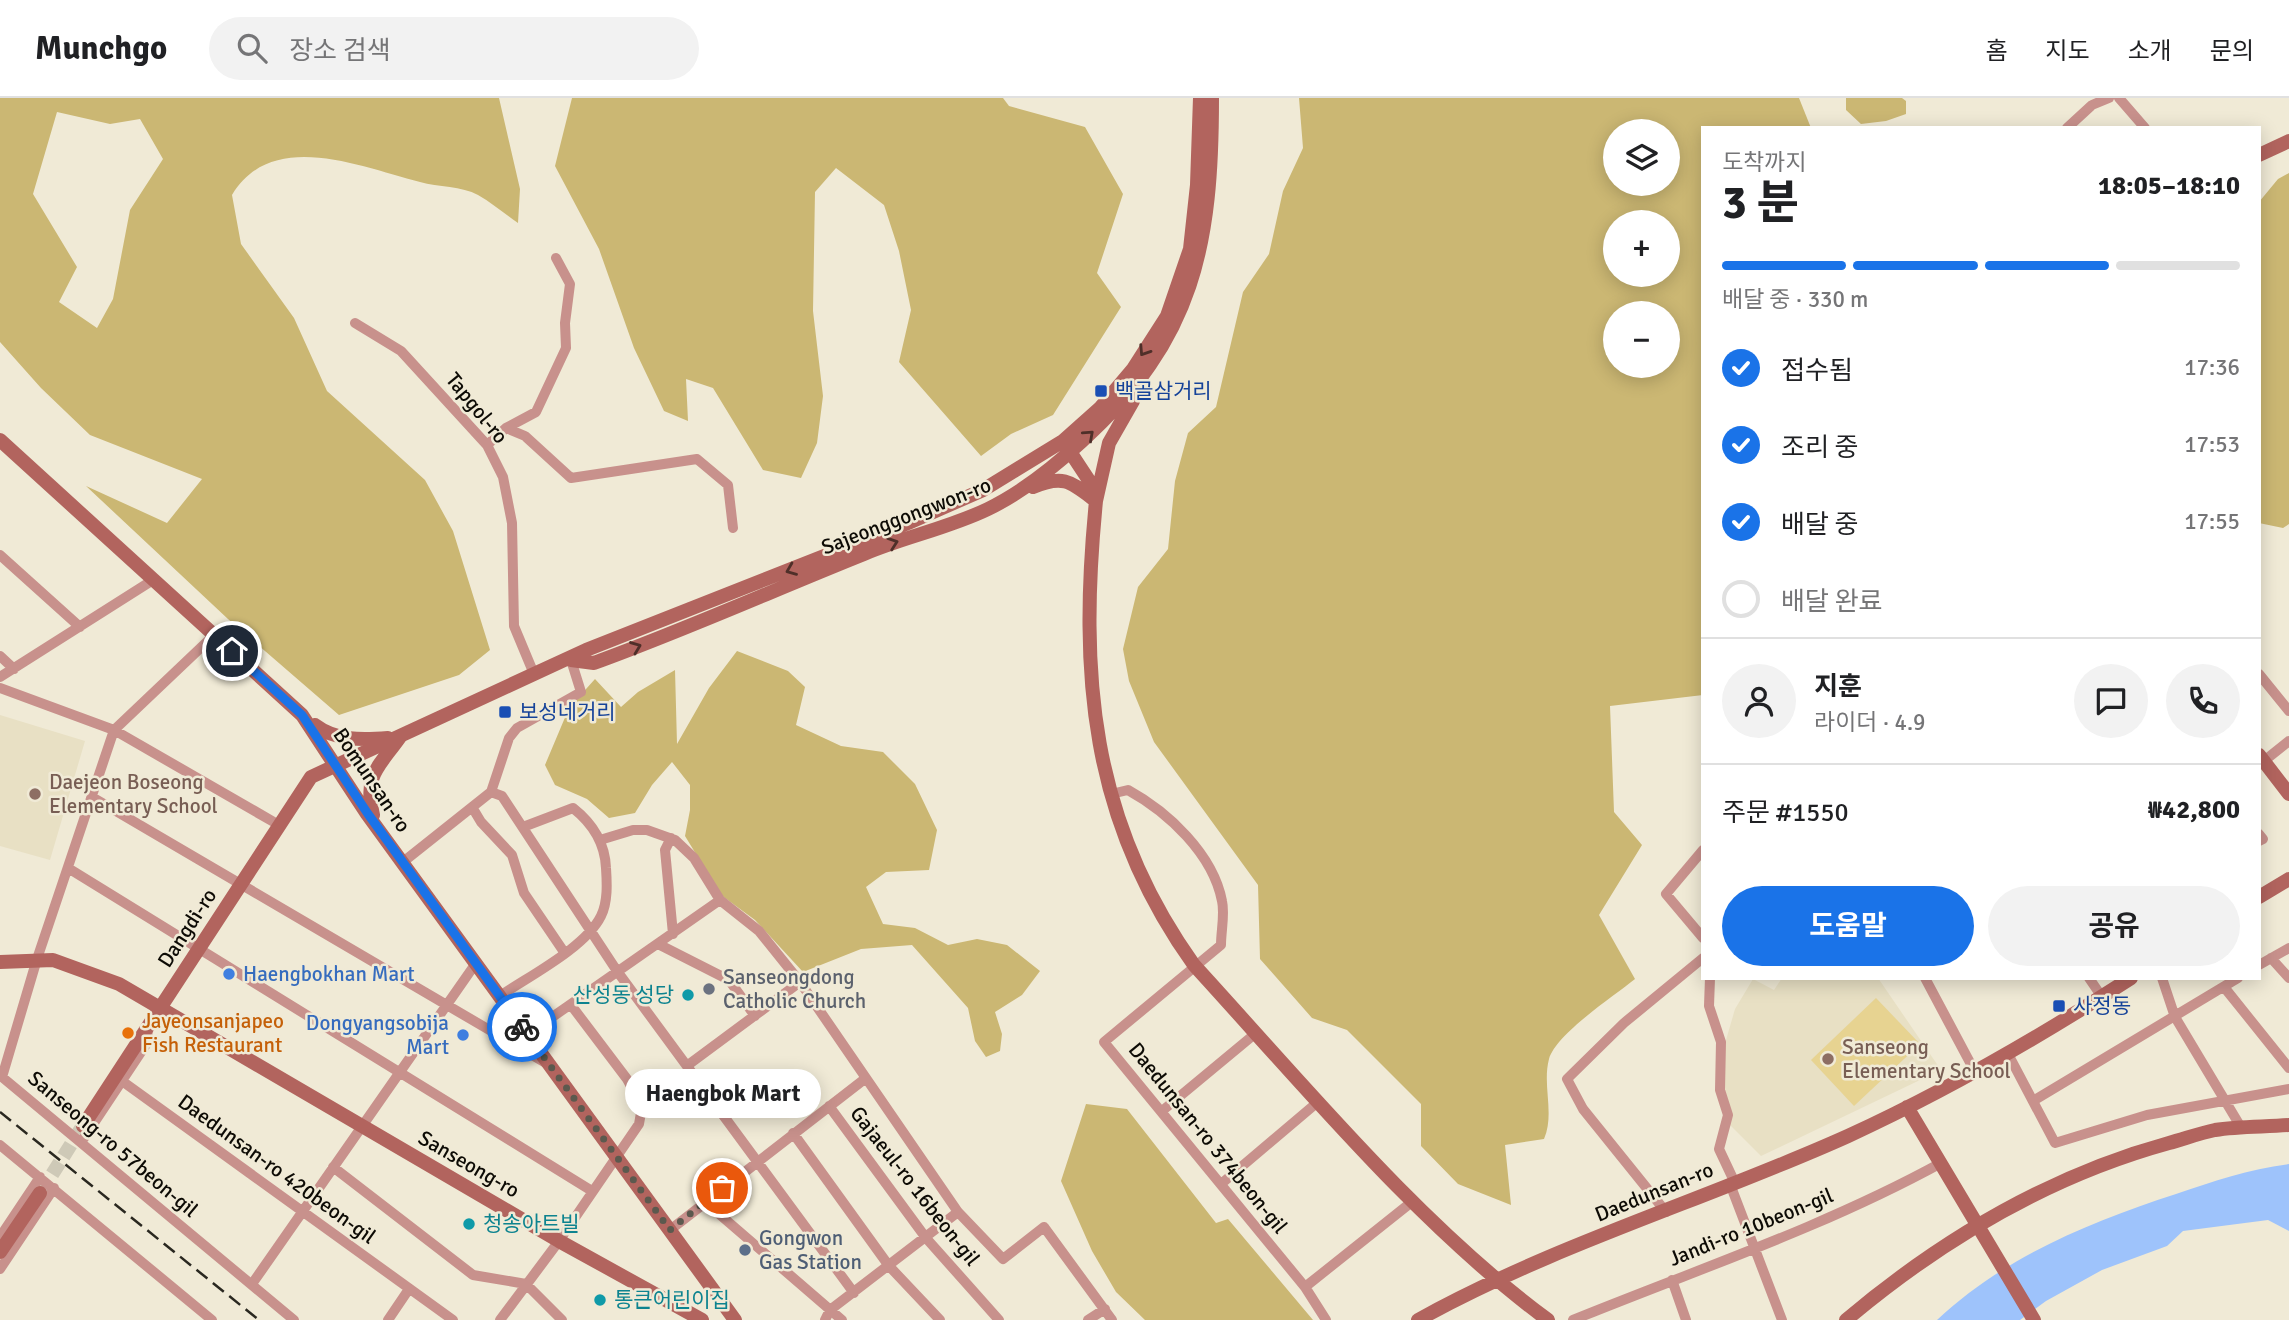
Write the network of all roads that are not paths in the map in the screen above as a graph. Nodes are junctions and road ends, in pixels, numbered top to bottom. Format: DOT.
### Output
graph roads {
  1 [pos="1200,98"];
  2 [pos="1212,98"];
  3 [pos="2109,98"];
  4 [pos="2119,98"];
  5 [pos="2069,126"];
  6 [pos="2143,126"];
  7 [pos="2289,141"];
  8 [pos="2261,154"];
  9 [pos="556,258"];
  10 [pos="355,323"];
  11 [pos="1154,361"];
  12 [pos="506,428"];
  13 [pos="1,443"];
  14 [pos="487,445"];
  15 [pos="1066,447"];
  16 [pos="1003,501"];
  17 [pos="1096,501"];
  18 [pos="733,528"];
  19 [pos="0,555"];
  20 [pos="153,580"];
  21 [pos="80,627"];
  22 [pos="214,635"];
  23 [pos="0,656"];
  24 [pos="571,660"];
  25 [pos="14,668"];
  26 [pos="534,674"];
  27 [pos="2261,676"];
  28 [pos="0,677"];
  29 [pos="0,688"];
  30 [pos="2289,711"];
  31 [pos="302,715"];
  32 [pos="114,730"];
  33 [pos="400,737"];
  34 [pos="2289,741"];
  35 [pos="2262,758"];
  36 [pos="335,764"];
  37 [pos="491,792"];
  38 [pos="1111,794"];
  39 [pos="2289,794"];
  40 [pos="92,797"];
  41 [pos="472,807"];
  42 [pos="374,823"];
  43 [pos="279,825"];
  44 [pos="523,827"];
  45 [pos="671,838"];
  46 [pos="600,840"];
  47 [pos="1701,852"];
  48 [pos="403,862"];
  49 [pos="68,869"];
  50 [pos="2289,879"];
  51 [pos="240,885"];
  52 [pos="2261,896"];
  53 [pos="720,900"];
  54 [pos="590,933"];
  55 [pos="673,934"];
  56 [pos="1701,936"];
  57 [pos="658,944"];
  58 [pos="2289,948"];
  59 [pos="199,949"];
  60 [pos="564,952"];
  61 [pos="2272,958"];
  62 [pos="37,959"];
  63 [pos="1701,960"];
  64 [pos="0,962"];
  65 [pos="476,962"];
  66 [pos="2261,964"];
  67 [pos="1194,965"];
  68 [pos="617,971"];
  69 [pos="2289,978"];
  70 [pos="1710,980"];
  71 [pos="1926,980"];
  72 [pos="2090,980"];
  73 [pos="2128,980"];
  74 [pos="2163,980"];
  75 [pos="2235,980"];
  76 [pos="800,982"];
  77 [pos="2224,987"];
  78 [pos="500,996"];
  79 [pos="2102,997"];
  80 [pos="571,1005"];
  81 [pos="446,1006"];
  82 [pos="160,1008"];
  83 [pos="755,1016"];
  84 [pos="2175,1017"];
  85 [pos="148,1026"];
  86 [pos="1256,1033"];
  87 [pos="528,1034"];
  88 [pos="2007,1052"];
  89 [pos="550,1065"];
  90 [pos="688,1065"];
  91 [pos="2289,1068"];
  92 [pos="1974,1070"];
  93 [pos="400,1072"];
  94 [pos="866,1078"];
  95 [pos="122,1081"];
  96 [pos="2289,1089"];
  97 [pos="2226,1099"];
  98 [pos="1319,1101"];
  99 [pos="2033,1101"];
  100 [pos="830,1106"];
  101 [pos="1907,1107"];
  102 [pos="1162,1111"];
  103 [pos="2289,1125"];
  104 [pos="362,1126"];
  105 [pos="77,1129"];
  106 [pos="2242,1129"];
  107 [pos="793,1133"];
  108 [pos="82,1141"];
  109 [pos="0,1145"];
  110 [pos="617,1157"];
  111 [pos="758,1161"];
  112 [pos="1941,1163"];
  113 [pos="333,1167"];
  114 [pos="1221,1184"];
  115 [pos="1732,1184"];
  116 [pos="45,1185"];
  117 [pos="592,1191"];
  118 [pos="704,1201"];
  119 [pos="1413,1201"];
  120 [pos="301,1211"];
  121 [pos="958,1212"];
  122 [pos="1666,1212"];
  123 [pos="670,1230"];
  124 [pos="1982,1231"];
  125 [pos="0,1237"];
  126 [pos="926,1238"];
  127 [pos="559,1241"];
  128 [pos="1756,1246"];
  129 [pos="0,1252"];
  130 [pos="889,1266"];
  131 [pos="0,1269"];
  132 [pos="1493,1280"];
  133 [pos="1672,1280"];
  134 [pos="251,1284"];
  135 [pos="526,1284"];
  136 [pos="1306,1287"];
  137 [pos="409,1289"];
  138 [pos="854,1293"];
  139 [pos="1105,1309"];
  140 [pos="828,1315"];
  141 [pos="212,1320"];
  142 [pos="294,1320"];
  143 [pos="388,1320"];
  144 [pos="453,1320"];
  145 [pos="500,1320"];
  146 [pos="562,1320"];
  147 [pos="702,1320"];
  148 [pos="735,1320"];
  149 [pos="842,1320"];
  150 [pos="940,1320"];
  151 [pos="999,1320"];
  152 [pos="1088,1320"];
  153 [pos="1112,1320"];
  154 [pos="1326,1320"];
  155 [pos="1418,1320"];
  156 [pos="1548,1320"];
  157 [pos="1573,1320"];
  158 [pos="1686,1320"];
  159 [pos="1782,1320"];
  160 [pos="1846,1320"];
  161 [pos="2034,1320"];
  1 -- 15 [label="main road, Sajeonggongwon-ro, one-way"];
  2 -- 11 [label="main road, Sajeonggongwon-ro"];
  3 -- 5 [label="street"];
  4 -- 6 [label="street"];
  7 -- 8 [label="main road"];
  9 -- 12 [label="street"];
  10 -- 14 [label="street, Tapgol-ro"];
  15 -- 11 [label="main road, Sajeonggongwon-ro, one-way"];
  11 -- 17 [label="main road"];
  12 -- 14 [label="street"];
  12 -- 18 [label="street"];
  13 -- 20 [label="main road, Bomunsan-ro"];
  14 -- 26 [label="street, Tapgol-ro"];
  15 -- 16 [label="main road, Sajeonggongwon-ro"];
  15 -- 17 [label="main road"];
  15 -- 24 [label="main road, Sajeonggongwon-ro, one-way"];
  16 -- 17 [label="main road"];
  24 -- 16 [label="main road, Sajeonggongwon-ro, one-way"];
  17 -- 38 [label="main road"];
  19 -- 21 [label="street"];
  20 -- 21 [label="street"];
  20 -- 22 [label="main road, Bomunsan-ro"];
  21 -- 25 [label="street"];
  22 -- 31 [label="main road, Bomunsan-ro"];
  22 -- 32 [label="street"];
  23 -- 25 [label="street"];
  24 -- 26 [label="main road, Sajeonggongwon-ro"];
  24 -- 37 [label="street"];
  25 -- 28 [label="street"];
  26 -- 33 [label="main road, Sajeonggongwon-ro"];
  27 -- 30 [label="street"];
  29 -- 32 [label="street"];
  31 -- 33 [label="main road"];
  31 -- 36 [label="main road, Bomunsan-ro"];
  32 -- 40 [label="street"];
  32 -- 43 [label="street"];
  33 -- 36 [label="main road, Sajeonggongwon-ro"];
  33 -- 42 [label="main road"];
  34 -- 35 [label="street"];
  35 -- 39 [label="main road"];
  36 -- 42 [label="main road, Bomunsan-ro"];
  36 -- 43 [label="main road, Dangdi-ro"];
  37 -- 41 [label="street"];
  37 -- 44 [label="street"];
  38 -- 67 [label="main road"];
  38 -- 67 [label="street"];
  40 -- 49 [label="street"];
  40 -- 51 [label="street"];
  41 -- 48 [label="street"];
  41 -- 60 [label="street"];
  42 -- 48 [label="main road, Bomunsan-ro"];
  43 -- 51 [label="main road, Dangdi-ro"];
  44 -- 46 [label="street"];
  44 -- 54 [label="street"];
  45 -- 46 [label="street"];
  45 -- 53 [label="street"];
  45 -- 55 [label="street"];
  46 -- 54 [label="street"];
  47 -- 56 [label="street"];
  48 -- 65 [label="main road, Bomunsan-ro"];
  49 -- 59 [label="street"];
  49 -- 62 [label="street"];
  50 -- 52 [label="main road"];
  51 -- 59 [label="main road, Dangdi-ro"];
  51 -- 81 [label="street"];
  53 -- 55 [label="street"];
  53 -- 76 [label="street"];
  54 -- 60 [label="street"];
  54 -- 68 [label="street"];
  55 -- 57 [label="street"];
  57 -- 68 [label="street"];
  57 -- 83 [label="street"];
  58 -- 61 [label="street"];
  59 -- 82 [label="main road, Dangdi-ro"];
  59 -- 93 [label="street"];
  60 -- 78 [label="street"];
  61 -- 66 [label="street"];
  61 -- 69 [label="street"];
  62 -- 64 [label="main road, Sanseong-ro"];
  62 -- 82 [label="main road, Sanseong-ro"];
  62 -- 105 [label="street, Sanseong-ro 57beon-gil"];
  63 -- 122 [label="street"];
  65 -- 78 [label="main road, Bomunsan-ro"];
  65 -- 81 [label="street"];
  67 -- 86 [label="main road"];
  67 -- 102 [label="street, Daedunsan-ro 374beon-gil"];
  68 -- 80 [label="street"];
  68 -- 90 [label="street"];
  70 -- 115 [label="street"];
  71 -- 92 [label="street"];
  72 -- 79 [label="street"];
  73 -- 79 [label="main road, Daedunsan-ro"];
  74 -- 84 [label="street"];
  75 -- 77 [label="street"];
  76 -- 83 [label="street"];
  76 -- 94 [label="street"];
  77 -- 84 [label="street"];
  77 -- 91 [label="street"];
  78 -- 87 [label="main road, Bomunsan-ro"];
  79 -- 88 [label="main road, Daedunsan-ro"];
  80 -- 87 [label="street"];
  80 -- 110 [label="street"];
  81 -- 89 [label="street"];
  81 -- 93 [label="street"];
  82 -- 85 [label="main road, Dangdi-ro"];
  82 -- 104 [label="main road, Sanseong-ro"];
  83 -- 90 [label="street"];
  84 -- 97 [label="street"];
  84 -- 99 [label="street"];
  85 -- 95 [label="street"];
  85 -- 105 [label="main road, Dangdi-ro"];
  86 -- 98 [label="main road"];
  86 -- 102 [label="street"];
  87 -- 89 [label="main road, Bomunsan-ro"];
  88 -- 92 [label="main road, Daedunsan-ro"];
  88 -- 99 [label="street"];
  89 -- 110 [label="main road, Bomunsan-ro"];
  90 -- 111 [label="street"];
  92 -- 101 [label="main road, Daedunsan-ro"];
  93 -- 104 [label="street"];
  93 -- 117 [label="street"];
  94 -- 100 [label="street"];
  94 -- 121 [label="street"];
  95 -- 108 [label="street"];
  95 -- 120 [label="street, Daedunsan-ro 420beon-gil"];
  96 -- 97 [label="street"];
  97 -- 99 [label="street"];
  97 -- 106 [label="street"];
  98 -- 114 [label="street"];
  98 -- 119 [label="main road"];
  100 -- 107 [label="street"];
  100 -- 126 [label="street, Gajaeul-ro 16beon-gil"];
  101 -- 112 [label="main road"];
  101 -- 115 [label="main road, Daedunsan-ro"];
  102 -- 114 [label="street, Daedunsan-ro 374beon-gil"];
  103 -- 106 [label="main road"];
  104 -- 113 [label="street"];
  104 -- 127 [label="main road, Sanseong-ro"];
  105 -- 108 [label="street, Sanseong-ro 57beon-gil"];
  106 -- 124 [label="main road"];
  107 -- 111 [label="street"];
  107 -- 130 [label="street"];
  108 -- 134 [label="street, Sanseong-ro 57beon-gil"];
  109 -- 116 [label="street"];
  110 -- 117 [label="street"];
  110 -- 123 [label="main road, Bomunsan-ro"];
  111 -- 118 [label="street"];
  111 -- 138 [label="street"];
  112 -- 124 [label="main road"];
  112 -- 128 [label="street, Jandi-ro 10beon-gil"];
  113 -- 120 [label="street"];
  113 -- 135 [label="street"];
  114 -- 136 [label="street, Daedunsan-ro 374beon-gil"];
  115 -- 122 [label="main road, Daedunsan-ro"];
  115 -- 128 [label="street"];
  116 -- 125 [label="street"];
  116 -- 129 [label="main road"];
  116 -- 131 [label="street"];
  116 -- 141 [label="street"];
  117 -- 127 [label="street"];
  118 -- 123 [label="street"];
  118 -- 140 [label="street"];
  119 -- 132 [label="main road"];
  119 -- 136 [label="street"];
  120 -- 134 [label="street"];
  120 -- 137 [label="street, Daedunsan-ro 420beon-gil"];
  121 -- 126 [label="street"];
  121 -- 139 [label="street"];
  122 -- 132 [label="main road, Daedunsan-ro"];
  123 -- 148 [label="main road, Bomunsan-ro"];
  124 -- 160 [label="main road"];
  124 -- 161 [label="main road"];
  126 -- 130 [label="street"];
  126 -- 151 [label="street, Gajaeul-ro 16beon-gil"];
  127 -- 135 [label="street"];
  127 -- 147 [label="main road, Sanseong-ro"];
  128 -- 133 [label="street, Jandi-ro 10beon-gil"];
  128 -- 159 [label="street"];
  130 -- 138 [label="street"];
  130 -- 150 [label="street"];
  132 -- 155 [label="main road, Daedunsan-ro"];
  132 -- 156 [label="main road"];
  133 -- 157 [label="street, Jandi-ro 10beon-gil"];
  133 -- 158 [label="street"];
  134 -- 142 [label="street, Sanseong-ro 57beon-gil"];
  135 -- 145 [label="street"];
  135 -- 146 [label="street"];
  136 -- 154 [label="street, Daedunsan-ro 374beon-gil"];
  137 -- 143 [label="street"];
  137 -- 144 [label="street, Daedunsan-ro 420beon-gil"];
  138 -- 140 [label="street"];
  139 -- 152 [label="street"];
  139 -- 153 [label="street"];
  140 -- 149 [label="street"];
}
